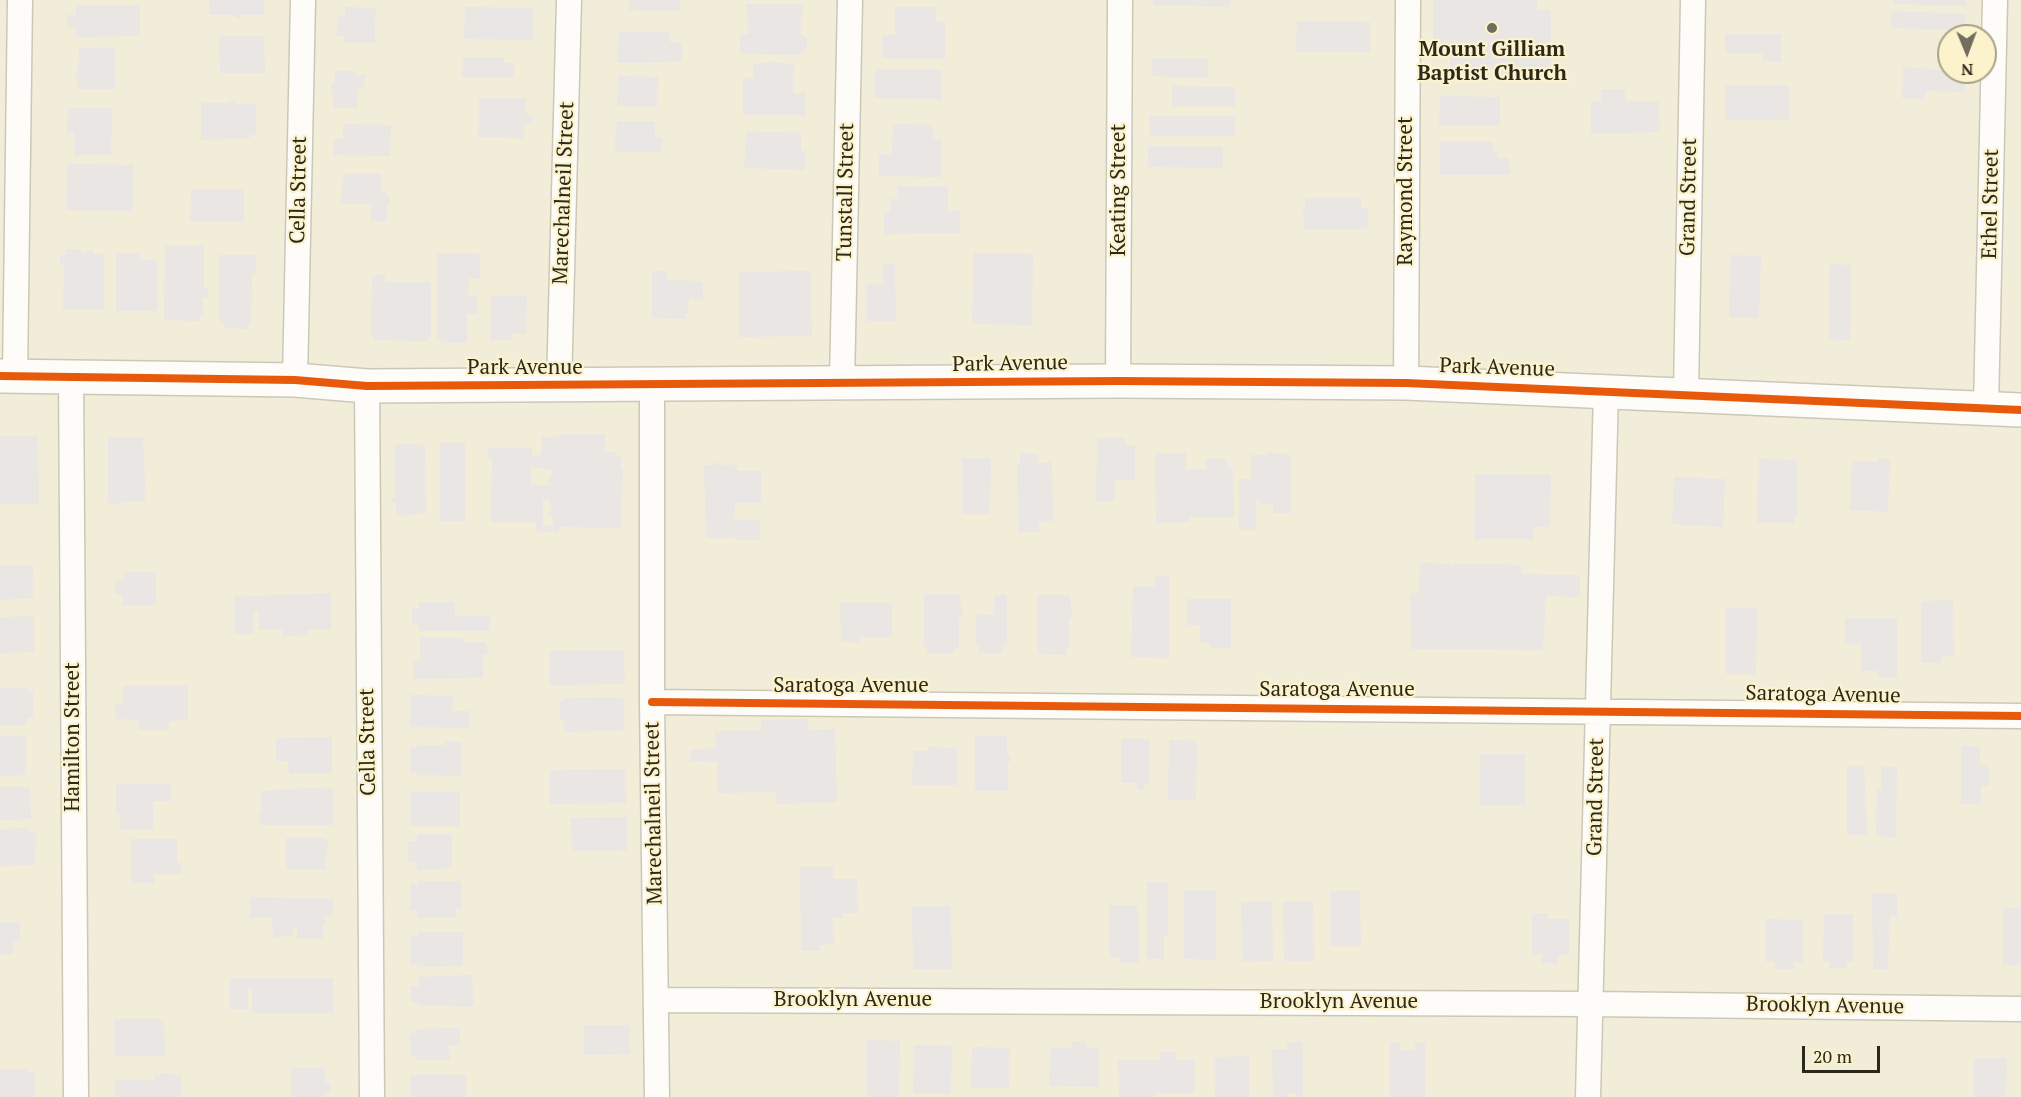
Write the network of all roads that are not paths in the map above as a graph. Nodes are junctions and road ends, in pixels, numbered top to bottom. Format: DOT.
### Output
graph roads {
  1 [pos="20,0"];
  2 [pos="303,0"];
  3 [pos="569,0"];
  4 [pos="850,0"];
  5 [pos="1120,0"];
  6 [pos="1408,0"];
  7 [pos="1693,0"];
  8 [pos="1995,0"];
  9 [pos="8,376"];
  10 [pos="71,377"];
  11 [pos="295,380"];
  12 [pos="1119,381"];
  13 [pos="842,383"];
  14 [pos="1406,383"];
  15 [pos="652,384"];
  16 [pos="367,386"];
  17 [pos="559,386"];
  18 [pos="1606,390"];
  19 [pos="1686,393"];
  20 [pos="1986,408"];
  21 [pos="2021,410"];
  22 [pos="652,702"];
  23 [pos="1598,710"];
  24 [pos="2021,716"];
  25 [pos="656,1000"];
  26 [pos="1591,1004"];
  27 [pos="2021,1009"];
  28 [pos="76,1097"];
  29 [pos="372,1097"];
  30 [pos="657,1097"];
  31 [pos="1588,1097"];
  1 -- 9 [label="street"];
  2 -- 11 [label="street, Cella Street"];
  3 -- 17 [label="street, Marechalneil Street"];
  4 -- 13 [label="street, Tunstall Street"];
  5 -- 12 [label="street, Keating Street"];
  6 -- 14 [label="street, Raymond Street"];
  7 -- 19 [label="street, Grand Street"];
  8 -- 20 [label="street, Ethel Street"];
  9 -- 10 [label="main road, Park Avenue"];
  10 -- 11 [label="main road, Park Avenue"];
  10 -- 28 [label="street, Hamilton Street"];
  11 -- 16 [label="main road, Park Avenue"];
  12 -- 13 [label="main road, Park Avenue"];
  12 -- 14 [label="main road, Park Avenue"];
  13 -- 15 [label="main road, Park Avenue"];
  14 -- 18 [label="main road, Park Avenue"];
  15 -- 17 [label="main road, Park Avenue"];
  15 -- 22 [label="street, Marechalneil Street"];
  16 -- 17 [label="main road, Park Avenue"];
  16 -- 29 [label="street, Cella Street"];
  18 -- 19 [label="main road, Park Avenue"];
  18 -- 23 [label="street, Grand Street"];
  19 -- 20 [label="main road, Park Avenue"];
  20 -- 21 [label="main road, Park Avenue"];
  22 -- 23 [label="street, Saratoga Avenue"];
  22 -- 25 [label="street, Marechalneil Street"];
  23 -- 24 [label="street, Saratoga Avenue"];
  23 -- 26 [label="street, Grand Street"];
  25 -- 26 [label="street, Brooklyn Avenue"];
  25 -- 30 [label="street, Marechalneil Street"];
  26 -- 27 [label="street, Brooklyn Avenue"];
  26 -- 31 [label="street, Grand Street"];
}
